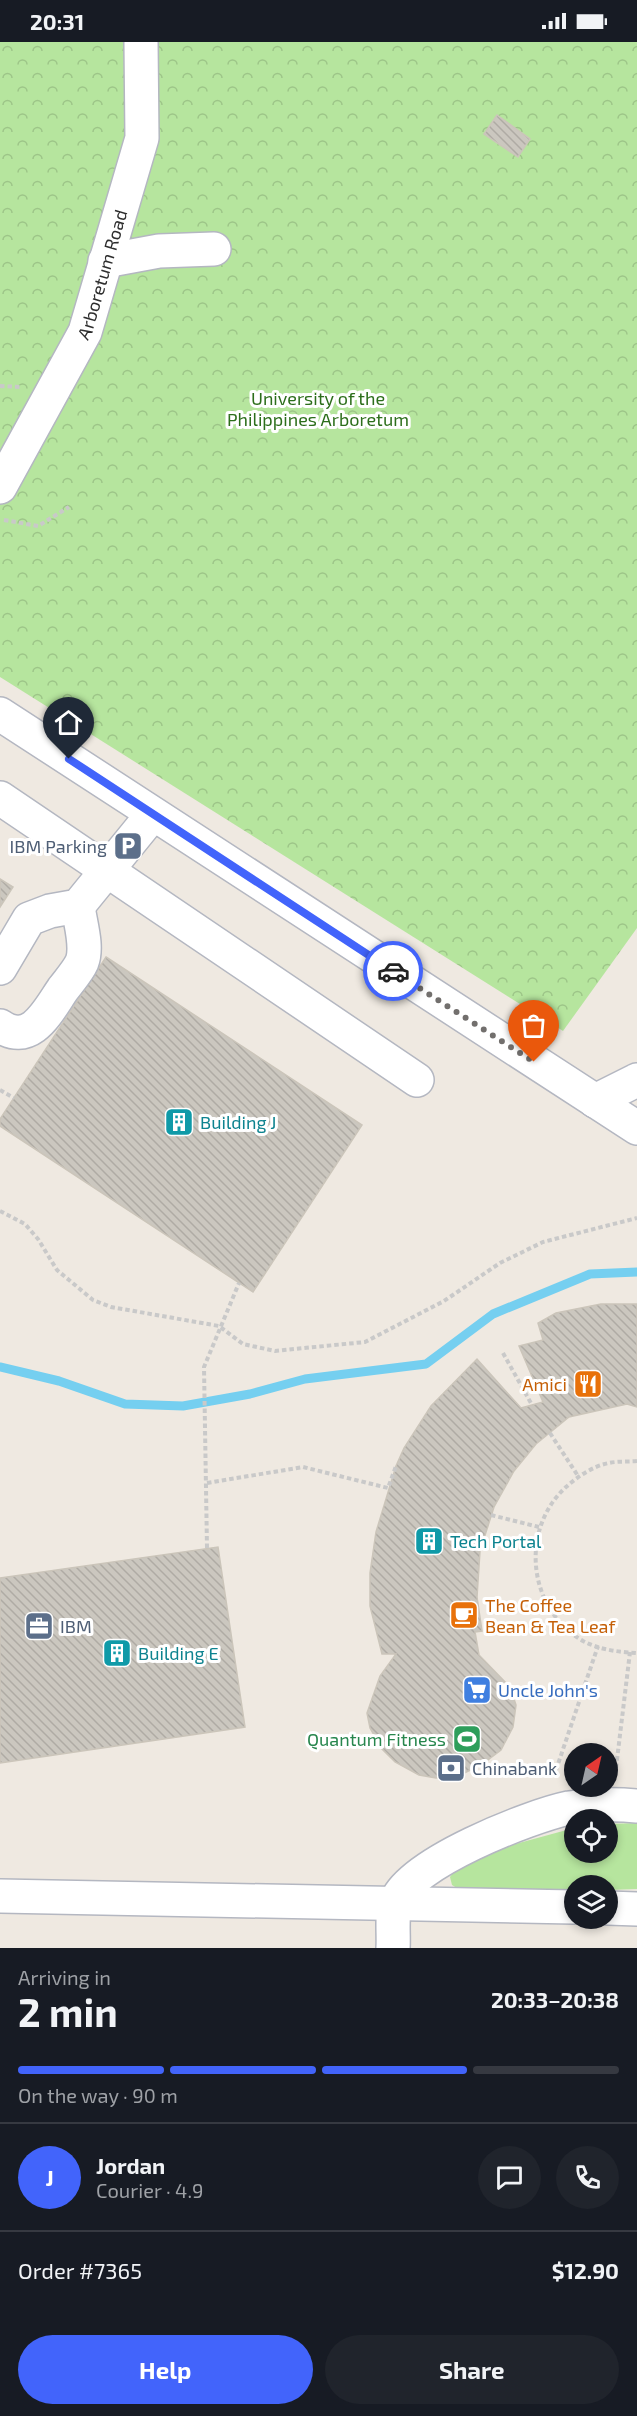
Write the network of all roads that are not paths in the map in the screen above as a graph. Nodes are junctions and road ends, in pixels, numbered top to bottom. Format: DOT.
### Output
graph roads {
  1 [pos="141,42"];
  2 [pos="214,249"];
  3 [pos="105,261"];
  4 [pos="0,487"];
  5 [pos="0,714"];
  6 [pos="0,798"];
  7 [pos="152,815"];
  8 [pos="106,870"];
  9 [pos="78,906"];
  10 [pos="0,968"];
  11 [pos="0,1026"];
  12 [pos="417,1080"];
  13 [pos="637,1080"];
  14 [pos="595,1101"];
  15 [pos="637,1128"];
  16 [pos="637,1806"];
  17 [pos="0,1896"];
  18 [pos="396,1903"];
  19 [pos="564,1907"];
  20 [pos="618,1908"];
  21 [pos="637,1909"];
  22 [pos="393,1948"];
  1 -- 3 [label="street, Arboretum Road"];
  2 -- 3 [label="street"];
  3 -- 4 [label="street, Arboretum Road"];
  5 -- 7 [label="street"];
  6 -- 8 [label="street"];
  7 -- 8 [label="street"];
  7 -- 14 [label="street"];
  8 -- 9 [label="street"];
  8 -- 12 [label="street"];
  9 -- 10 [label="street"];
  9 -- 11 [label="street"];
  13 -- 14 [label="street"];
  14 -- 15 [label="street"];
  16 -- 18 [label="street"];
  17 -- 18 [label="street"];
  18 -- 19 [label="street"];
  18 -- 22 [label="street"];
  20 -- 21 [label="street"];
}
